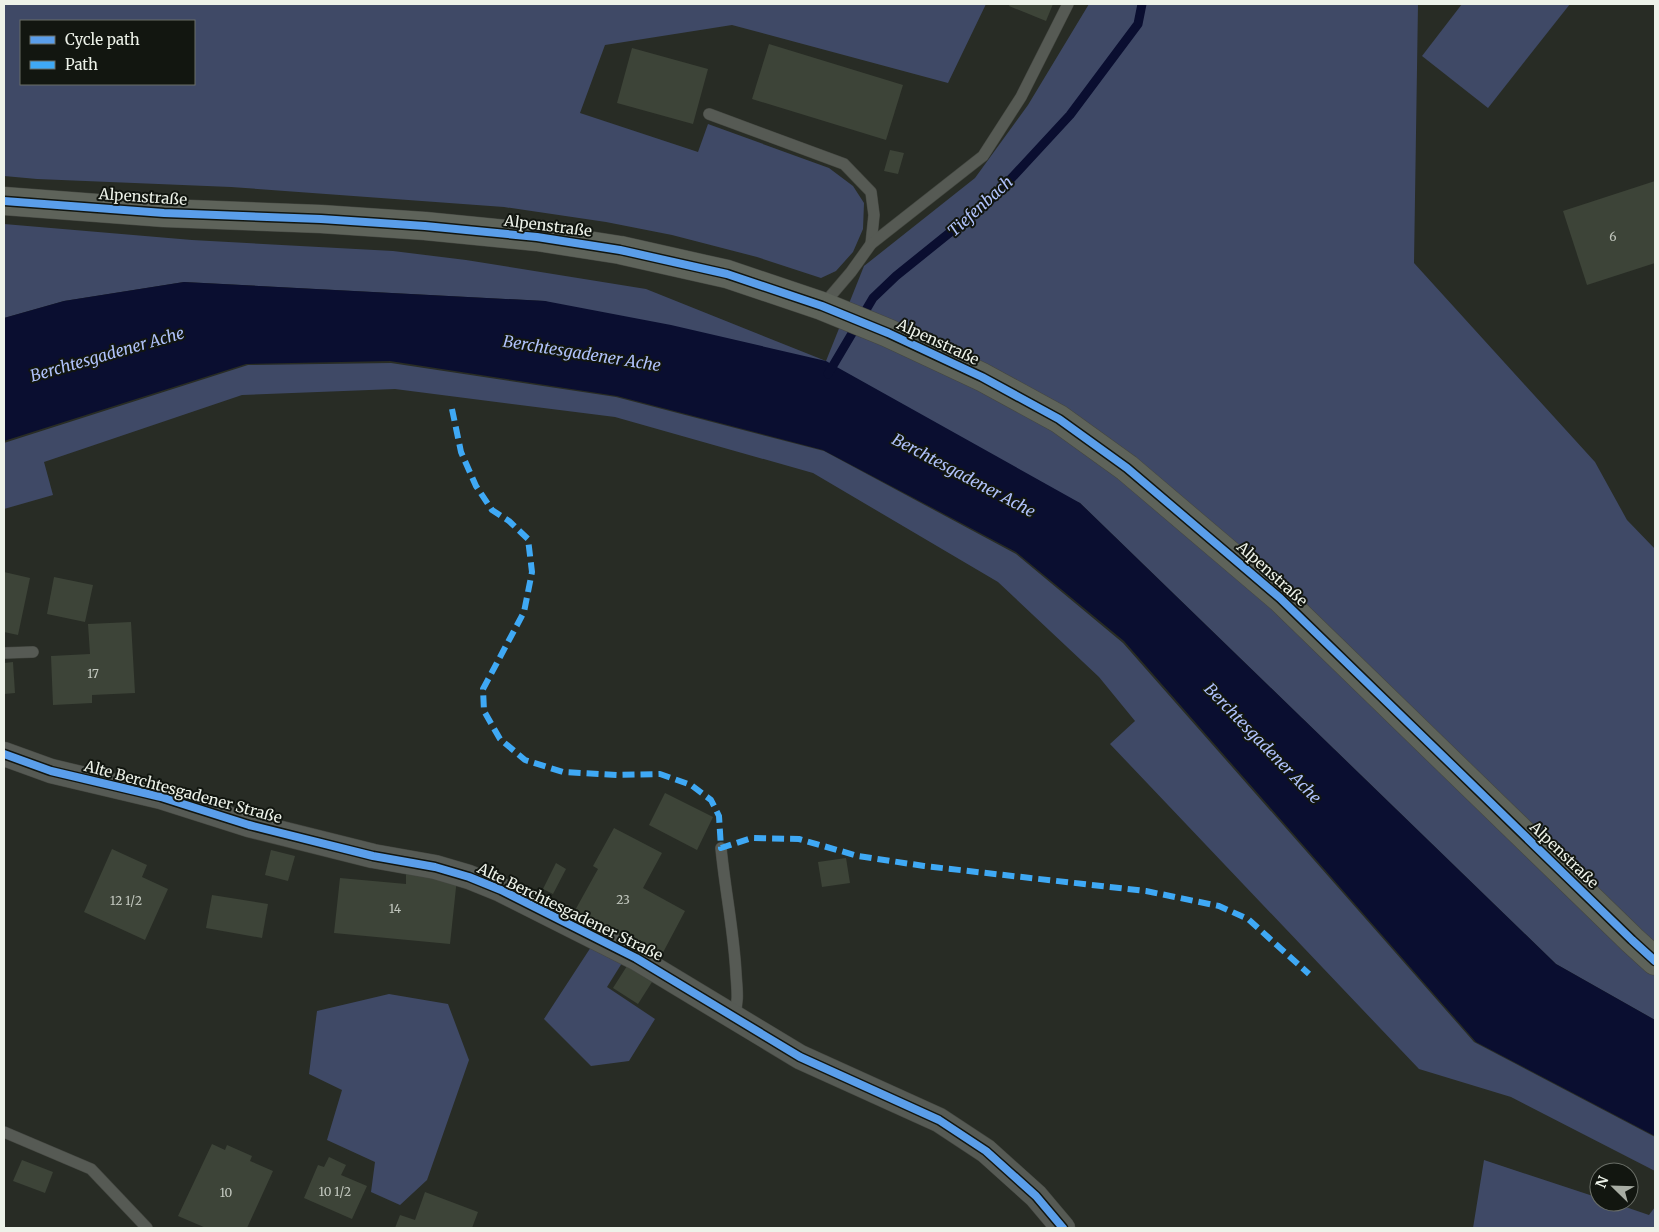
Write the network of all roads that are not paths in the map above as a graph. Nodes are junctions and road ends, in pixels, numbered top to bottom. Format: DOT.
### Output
graph roads {
  1 [pos="1068,4"];
  2 [pos="709,114"];
  3 [pos="4,201"];
  4 [pos="871,244"];
  5 [pos="827,308"];
  6 [pos="33,652"];
  7 [pos="4,653"];
  8 [pos="4,754"];
  9 [pos="721,848"];
  10 [pos="1655,961"];
  11 [pos="734,1016"];
  12 [pos="4,1132"];
  13 [pos="148,1228"];
  14 [pos="1063,1228"];
  1 -- 4 [label="lane"];
  2 -- 4 [label="lane"];
  3 -- 5 [label="main road, Alpenstraße"];
  4 -- 5 [label="lane"];
  5 -- 10 [label="main road, Alpenstraße"];
  6 -- 7 [label="lane"];
  8 -- 11 [label="street, Alte Berchtesgadener Straße"];
  9 -- 11 [label="lane"];
  11 -- 14 [label="street, Alte Berchtesgadener Straße"];
  12 -- 13 [label="lane"];
}
